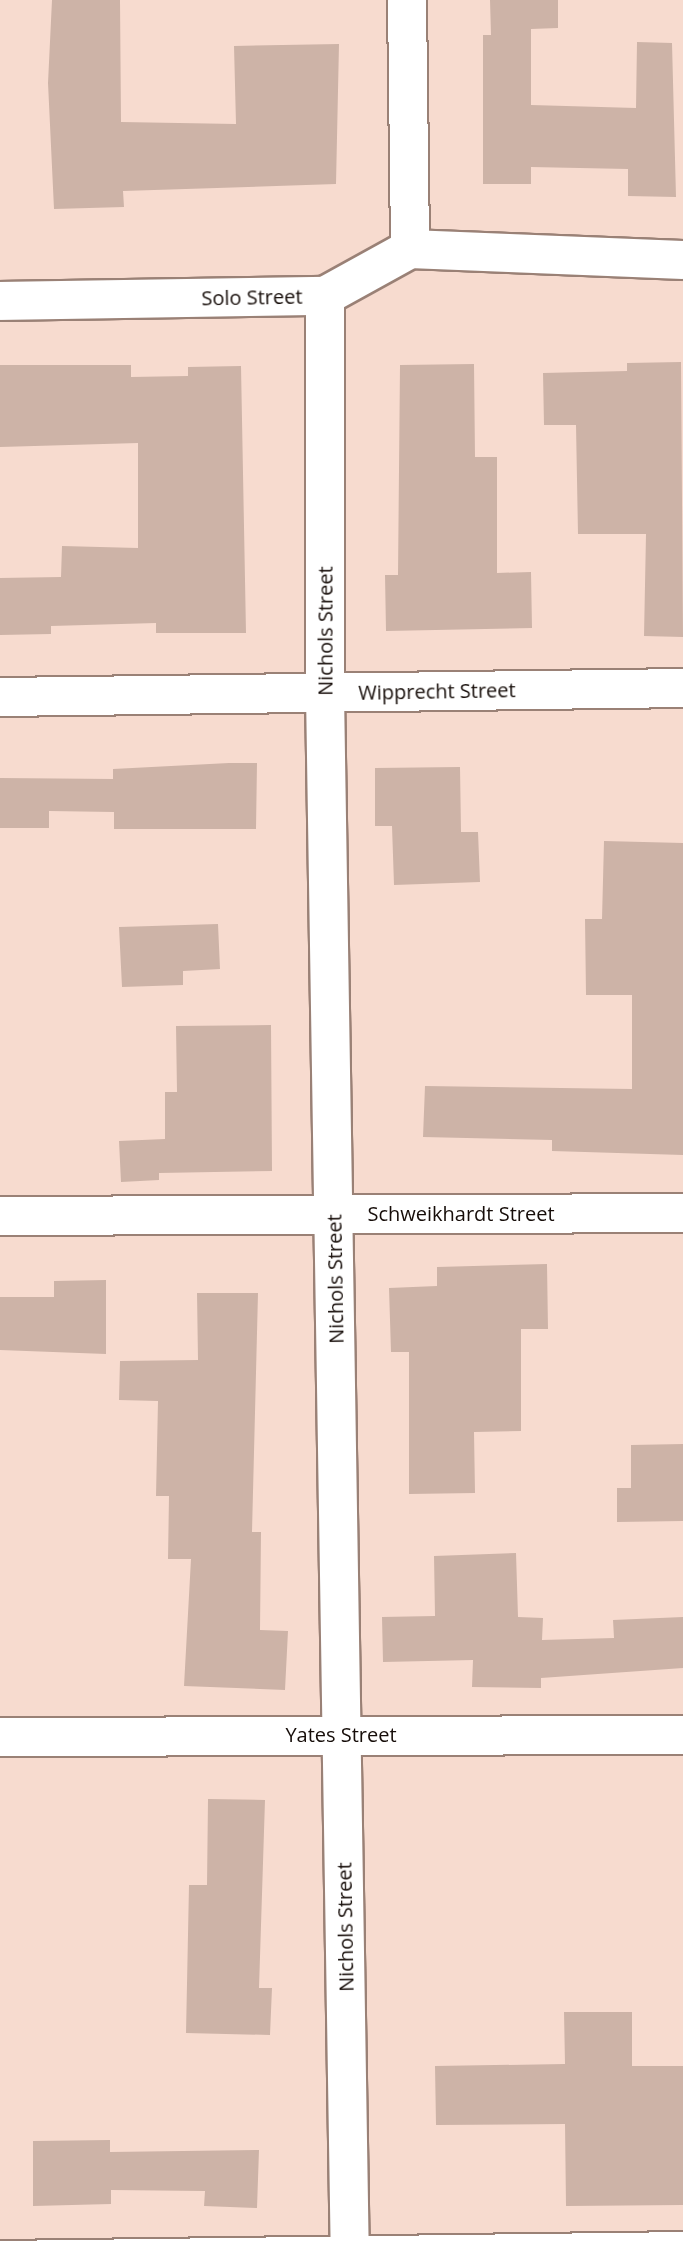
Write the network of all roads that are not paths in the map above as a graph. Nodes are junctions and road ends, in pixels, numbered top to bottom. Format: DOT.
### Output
graph roads {
  1 [pos="407,0"];
  2 [pos="410,249"];
  3 [pos="683,260"];
  4 [pos="325,296"];
  5 [pos="0,301"];
  6 [pos="683,688"];
  7 [pos="325,693"];
  8 [pos="0,697"];
  9 [pos="334,1213"];
  10 [pos="683,1213"];
  11 [pos="0,1216"];
  12 [pos="342,1733"];
  13 [pos="683,1735"];
  14 [pos="0,1737"];
  15 [pos="683,2251"];
  16 [pos="350,2259"];
  17 [pos="0,2260"];
  1 -- 2 [label="street"];
  2 -- 3 [label="street"];
  2 -- 4 [label="street, Solo Street"];
  4 -- 5 [label="street, Solo Street"];
  4 -- 7 [label="street, Nichols Street"];
  6 -- 7 [label="street, Wipprecht Street"];
  7 -- 8 [label="street, Wipprecht Street"];
  7 -- 9 [label="street, Nichols Street"];
  9 -- 10 [label="street, Schweikhardt Street"];
  9 -- 11 [label="street, Schweikhardt Street"];
  9 -- 12 [label="street, Nichols Street"];
  12 -- 13 [label="street, Yates Street"];
  12 -- 14 [label="street, Yates Street"];
  12 -- 16 [label="street, Nichols Street"];
  15 -- 16 [label="street"];
  16 -- 17 [label="street"];
}
